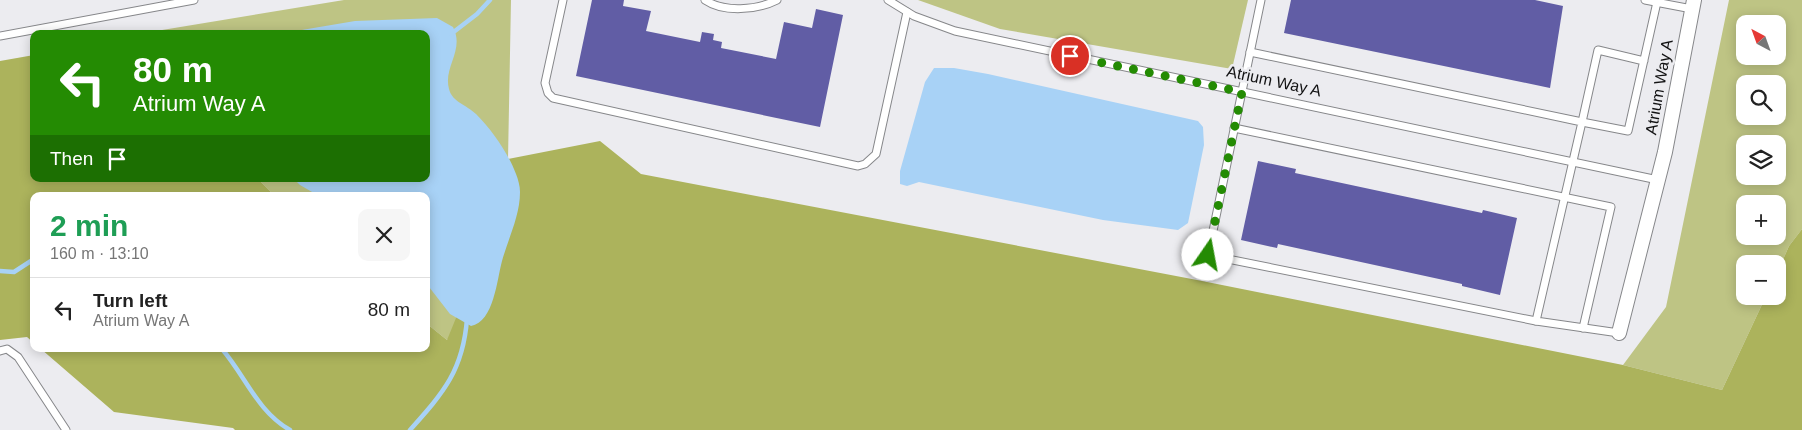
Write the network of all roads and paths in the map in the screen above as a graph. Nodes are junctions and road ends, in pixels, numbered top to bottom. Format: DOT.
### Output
graph roads {
  1 [pos="194,0"];
  2 [pos="563,0"];
  3 [pos="705,0"];
  4 [pos="777,0"];
  5 [pos="888,0"];
  6 [pos="1261,0"];
  7 [pos="1645,0"];
  8 [pos="1657,2"];
  9 [pos="719,3"];
  10 [pos="763,3"];
  11 [pos="1693,5"];
  12 [pos="907,12"];
  13 [pos="30,30"];
  14 [pos="32,30"];
  15 [pos="0,36"];
  16 [pos="1250,52"];
  17 [pos="1644,61"];
  18 [pos="1242,92"];
  19 [pos="1582,122"];
  20 [pos="1234,128"];
  21 [pos="1572,163"];
  22 [pos="1658,180"];
  23 [pos="1564,197"];
  24 [pos="1536,321"];
  25 [pos="1583,328"];
  26 [pos="1619,333"];
  27 [pos="0,350"];
  28 [pos="66,430"];
  1 -- 14 [label="lane"];
  2 -- 12 [label="lane"];
  3 -- 9 [label="lane"];
  4 -- 10 [label="lane"];
  5 -- 12 [label="lane, Atrium Way A"];
  6 -- 16 [label="lane"];
  7 -- 8 [label="lane"];
  8 -- 11 [label="lane"];
  8 -- 17 [label="lane"];
  9 -- 10 [label="lane"];
  11 -- 22 [label="street, Atrium Way A"];
  12 -- 18 [label="lane, Atrium Way A"];
  13 -- 15 [label="lane"];
  16 -- 18 [label="lane"];
  16 -- 19 [label="lane"];
  17 -- 19 [label="lane"];
  17 -- 19 [label="lane"];
  18 -- 20 [label="lane"];
  18 -- 21 [label="lane, Atrium Way A"];
  19 -- 21 [label="lane"];
  20 -- 23 [label="lane"];
  20 -- 24 [label="lane"];
  21 -- 22 [label="lane, Atrium Way A"];
  21 -- 23 [label="lane"];
  22 -- 26 [label="street, Atrium Way A"];
  23 -- 24 [label="lane"];
  23 -- 25 [label="lane"];
  24 -- 25 [label="lane"];
  25 -- 26 [label="lane"];
  27 -- 28 [label="lane"];
}
